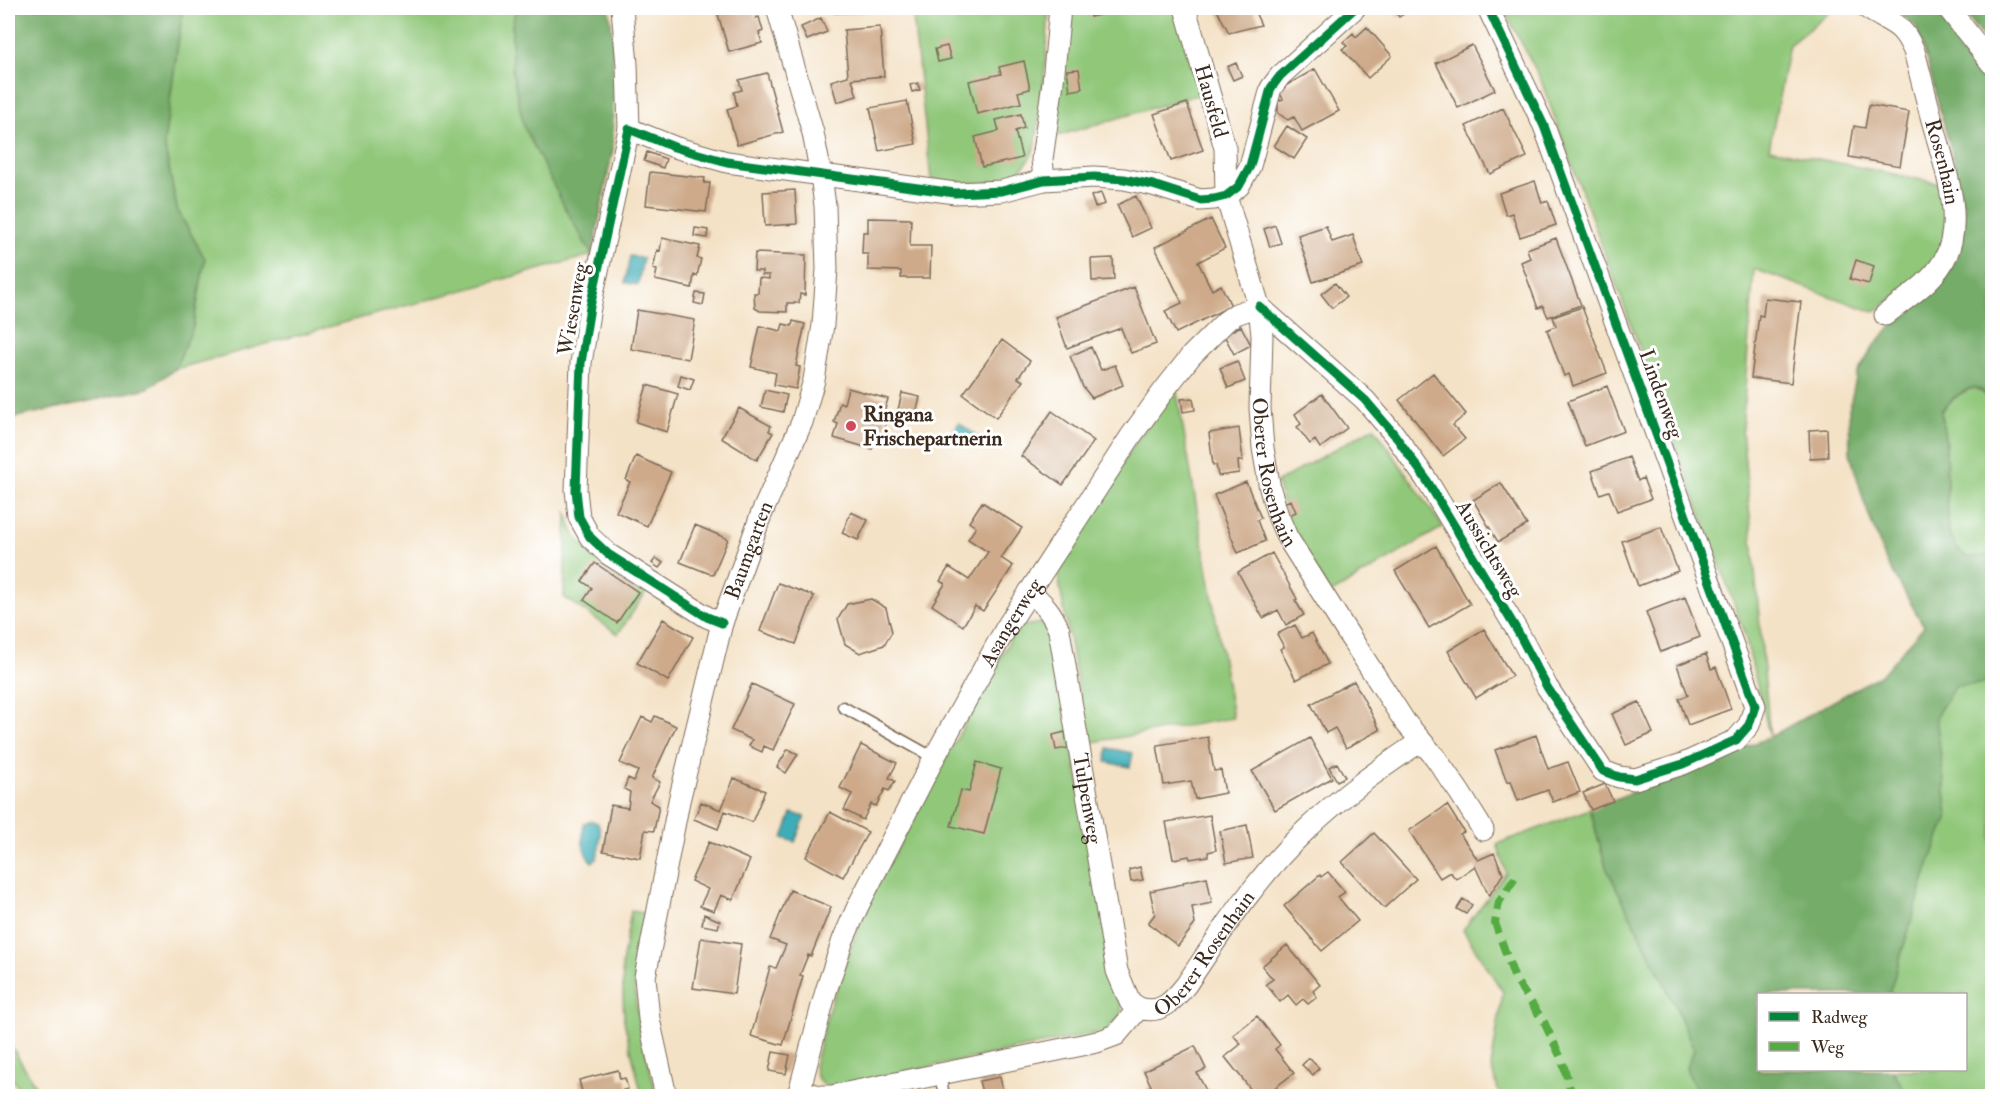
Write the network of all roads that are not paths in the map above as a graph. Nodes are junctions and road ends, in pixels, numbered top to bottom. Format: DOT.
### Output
graph roads {
  1 [pos="622,8"];
  2 [pos="777,8"];
  3 [pos="1060,8"];
  4 [pos="1185,8"];
  5 [pos="1355,8"];
  6 [pos="1488,8"];
  7 [pos="1867,8"];
  8 [pos="1947,8"];
  9 [pos="1992,64"];
  10 [pos="629,129"];
  11 [pos="821,175"];
  12 [pos="1044,180"];
  13 [pos="1226,196"];
  14 [pos="1259,306"];
  15 [pos="1885,315"];
  16 [pos="1029,592"];
  17 [pos="722,623"];
  18 [pos="843,707"];
  19 [pos="1421,741"];
  20 [pos="934,758"];
  21 [pos="1683,764"];
  22 [pos="1483,830"];
  23 [pos="1139,1008"];
  24 [pos="940,1074"];
  25 [pos="799,1094"];
  26 [pos="666,1096"];
  27 [pos="944,1096"];
  1 -- 10 [label="street, Wiesenweg"];
  2 -- 11 [label="street, Baumgarten"];
  3 -- 12 [label="street"];
  4 -- 13 [label="street, Hausfeld"];
  5 -- 13 [label="street"];
  6 -- 21 [label="street, Lindenweg"];
  7 -- 15 [label="street, Rosenhain"];
  8 -- 9 [label="street"];
  10 -- 11 [label="street"];
  10 -- 17 [label="street, Wiesenweg"];
  11 -- 12 [label="street"];
  11 -- 17 [label="street, Baumgarten"];
  12 -- 13 [label="street"];
  13 -- 14 [label="street"];
  14 -- 16 [label="street, Asangerweg"];
  14 -- 19 [label="street, Oberer Rosenhain"];
  14 -- 21 [label="street, Aussichtsweg"];
  16 -- 20 [label="street, Asangerweg"];
  16 -- 23 [label="street, Tulpenweg"];
  17 -- 26 [label="street, Baumgarten"];
  18 -- 20 [label="lane"];
  19 -- 22 [label="street, Oberer Rosenhain"];
  19 -- 23 [label="street, Oberer Rosenhain"];
  20 -- 25 [label="street, Asangerweg"];
  23 -- 24 [label="street, Oberer Rosenhain"];
  24 -- 25 [label="street, Oberer Rosenhain"];
  24 -- 27 [label="lane"];
}
